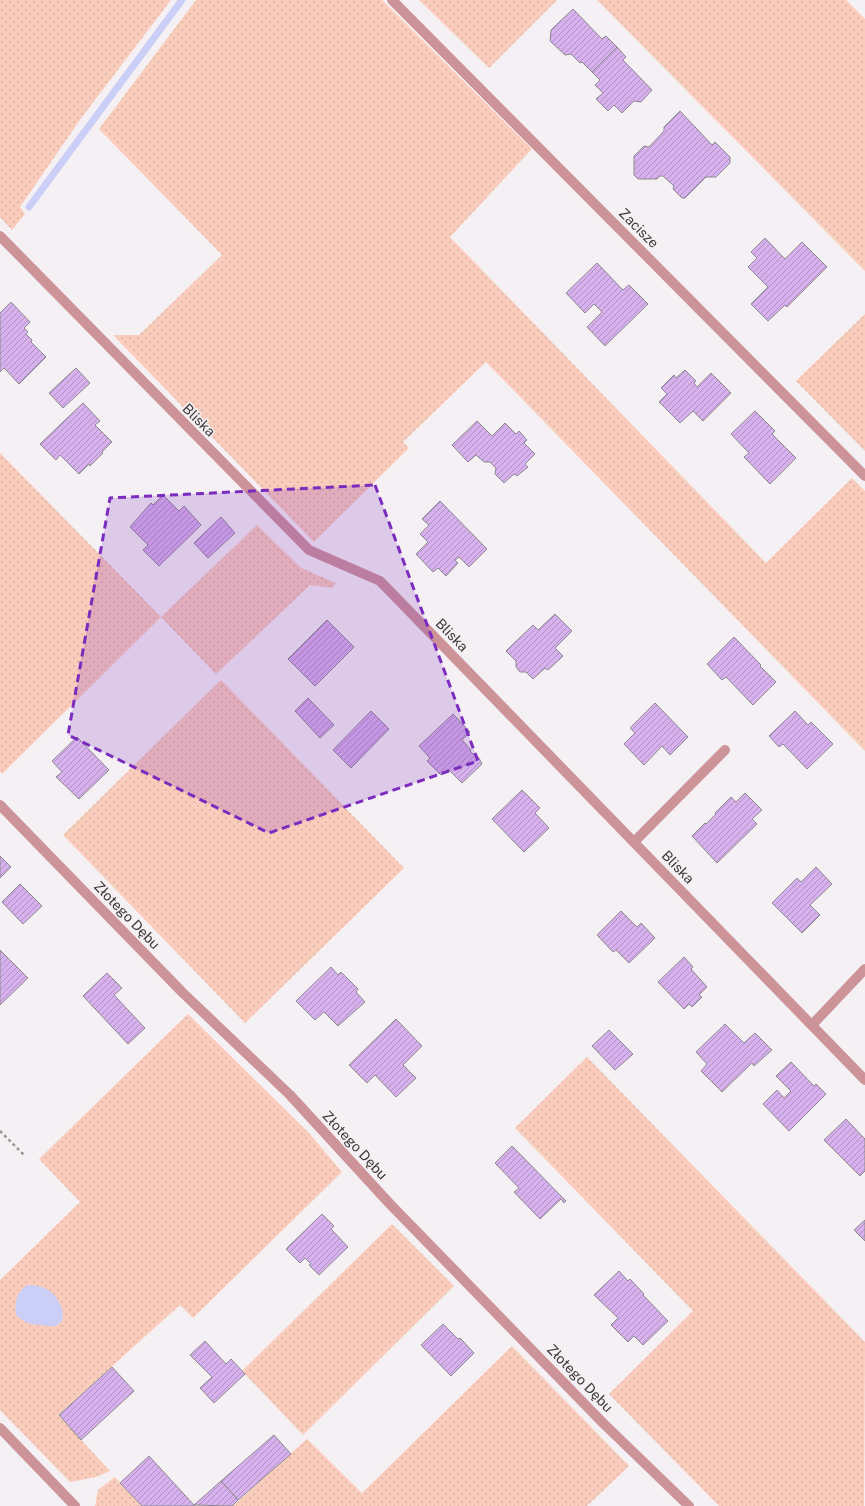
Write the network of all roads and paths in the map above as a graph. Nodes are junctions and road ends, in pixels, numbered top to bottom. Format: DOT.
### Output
graph roads {
  1 [pos="392,0"];
  2 [pos="0,236"];
  3 [pos="865,476"];
  4 [pos="725,750"];
  5 [pos="0,805"];
  6 [pos="634,842"];
  7 [pos="865,969"];
  8 [pos="812,1025"];
  9 [pos="865,1080"];
  10 [pos="0,1131"];
  11 [pos="25,1156"];
  12 [pos="0,1428"];
  13 [pos="75,1506"];
  14 [pos="689,1506"];
  1 -- 3 [label="street, Zacisze"];
  2 -- 6 [label="street, Bliska"];
  4 -- 6 [label="street"];
  5 -- 14 [label="street, Złotego Dębu"];
  6 -- 8 [label="street, Bliska"];
  7 -- 8 [label="street"];
  8 -- 9 [label="street, Bliska"];
  10 -- 11 [label="path"];
  12 -- 13 [label="street"];
}
